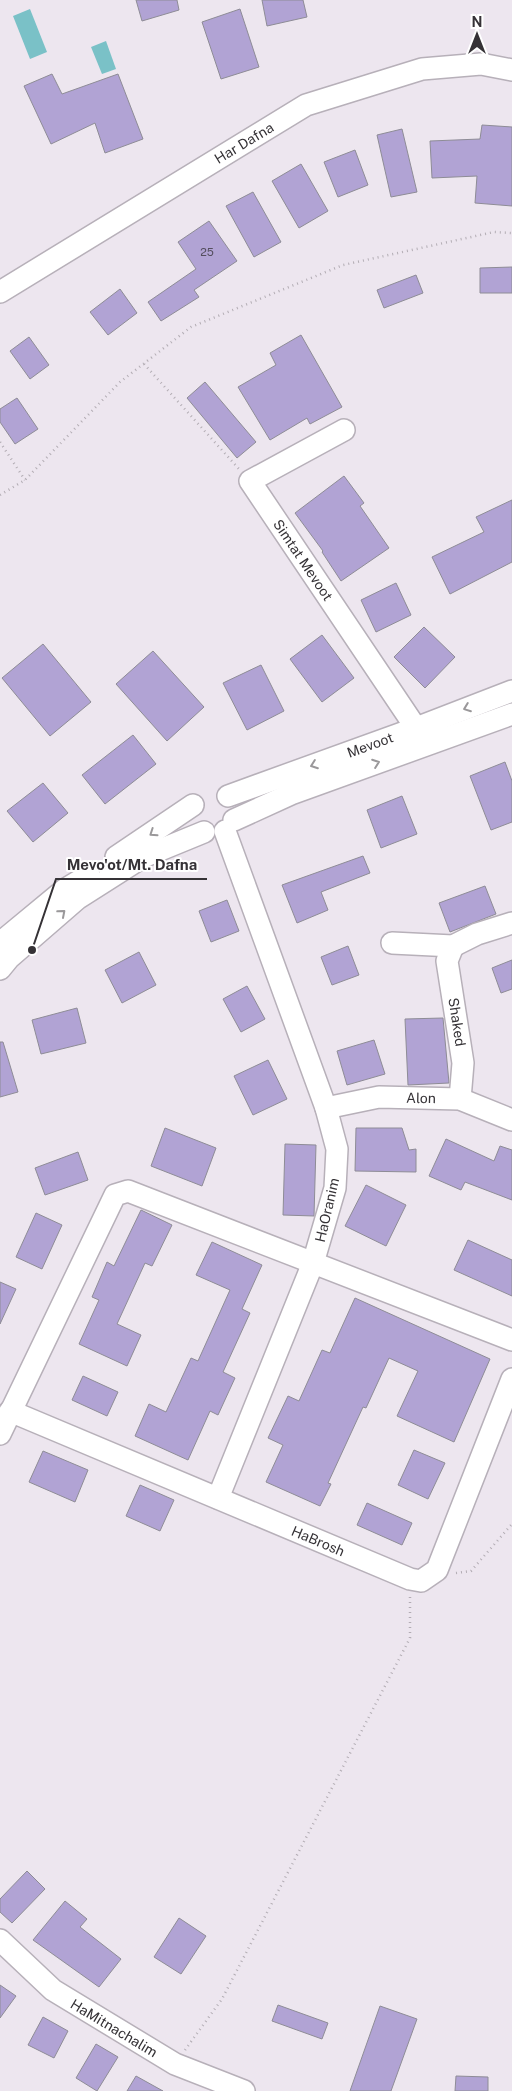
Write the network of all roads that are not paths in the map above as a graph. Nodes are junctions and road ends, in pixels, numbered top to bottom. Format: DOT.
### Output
graph roads {
  1 [pos="512,70"];
  2 [pos="0,292"];
  3 [pos="344,430"];
  4 [pos="512,691"];
  5 [pos="512,714"];
  6 [pos="416,728"];
  7 [pos="228,796"];
  8 [pos="193,805"];
  9 [pos="230,826"];
  10 [pos="204,832"];
  11 [pos="512,923"];
  12 [pos="0,943"];
  13 [pos="392,943"];
  14 [pos="452,946"];
  15 [pos="0,969"];
  16 [pos="460,1099"];
  17 [pos="326,1108"];
  18 [pos="512,1120"];
  19 [pos="313,1263"];
  20 [pos="512,1340"];
  21 [pos="512,1380"];
  22 [pos="10,1411"];
  23 [pos="0,1434"];
  24 [pos="218,1498"];
  25 [pos="0,1940"];
  26 [pos="244,2091"];
  1 -- 2 [label="street, Har Dafna"];
  3 -- 6 [label="street, Simtat Mevoot"];
  4 -- 6 [label="street, Mevoot, one-way"];
  9 -- 5 [label="street, Mevoot, one-way"];
  6 -- 7 [label="street, Mevoot, one-way"];
  7 -- 8 [label="street"];
  7 -- 9 [label="street"];
  8 -- 10 [label="street"];
  8 -- 12 [label="street, one-way"];
  9 -- 10 [label="street"];
  9 -- 17 [label="street, HaOranim"];
  15 -- 10 [label="street, one-way"];
  11 -- 14 [label="street"];
  13 -- 14 [label="street"];
  14 -- 16 [label="street, Shaked"];
  16 -- 17 [label="street, Alon"];
  16 -- 18 [label="street, Alon"];
  17 -- 19 [label="street, HaOranim"];
  19 -- 20 [label="street"];
  19 -- 22 [label="street"];
  19 -- 24 [label="street, HaOranim"];
  21 -- 24 [label="street, HaBrosh"];
  22 -- 23 [label="street"];
  22 -- 24 [label="street, HaBrosh"];
  25 -- 26 [label="street, HaMitnachalim"];
}
